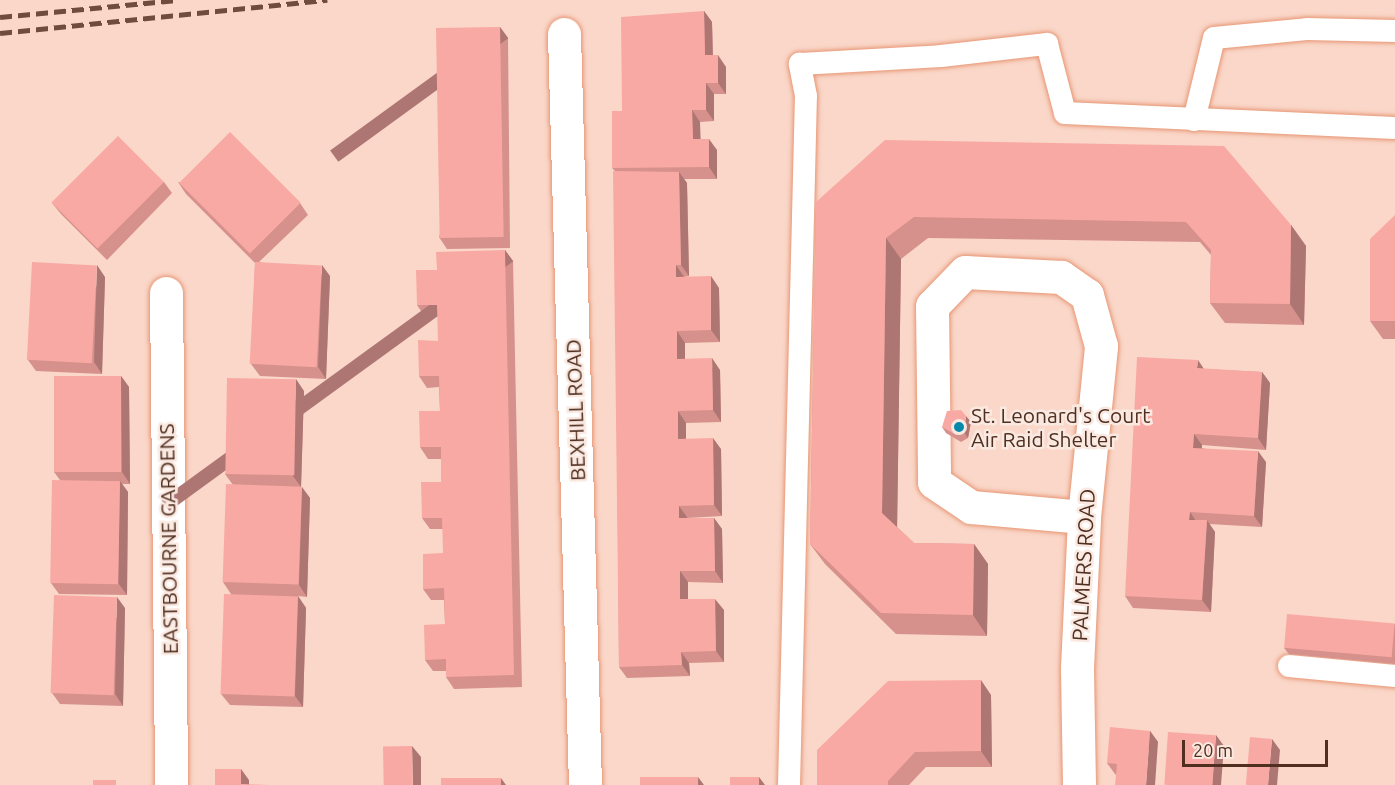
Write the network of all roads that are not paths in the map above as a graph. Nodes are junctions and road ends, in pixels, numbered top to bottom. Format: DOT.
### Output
graph roads {
  1 [pos="1395,31"];
  2 [pos="564,34"];
  3 [pos="1194,120"];
  4 [pos="1395,128"];
  5 [pos="166,293"];
  6 [pos="1084,517"];
  7 [pos="1289,666"];
  8 [pos="1395,676"];
  9 [pos="171,785"];
  10 [pos="585,785"];
  11 [pos="789,785"];
  12 [pos="1078,785"];
  1 -- 3 [label="lane"];
  2 -- 10 [label="street, BEXHILL ROAD"];
  3 -- 4 [label="lane"];
  3 -- 11 [label="lane"];
  5 -- 9 [label="street, EASTBOURNE GARDENS"];
  6 -- 6 [label="street, PALMERS ROAD"];
  6 -- 12 [label="street, PALMERS ROAD"];
  7 -- 8 [label="lane"];
}
